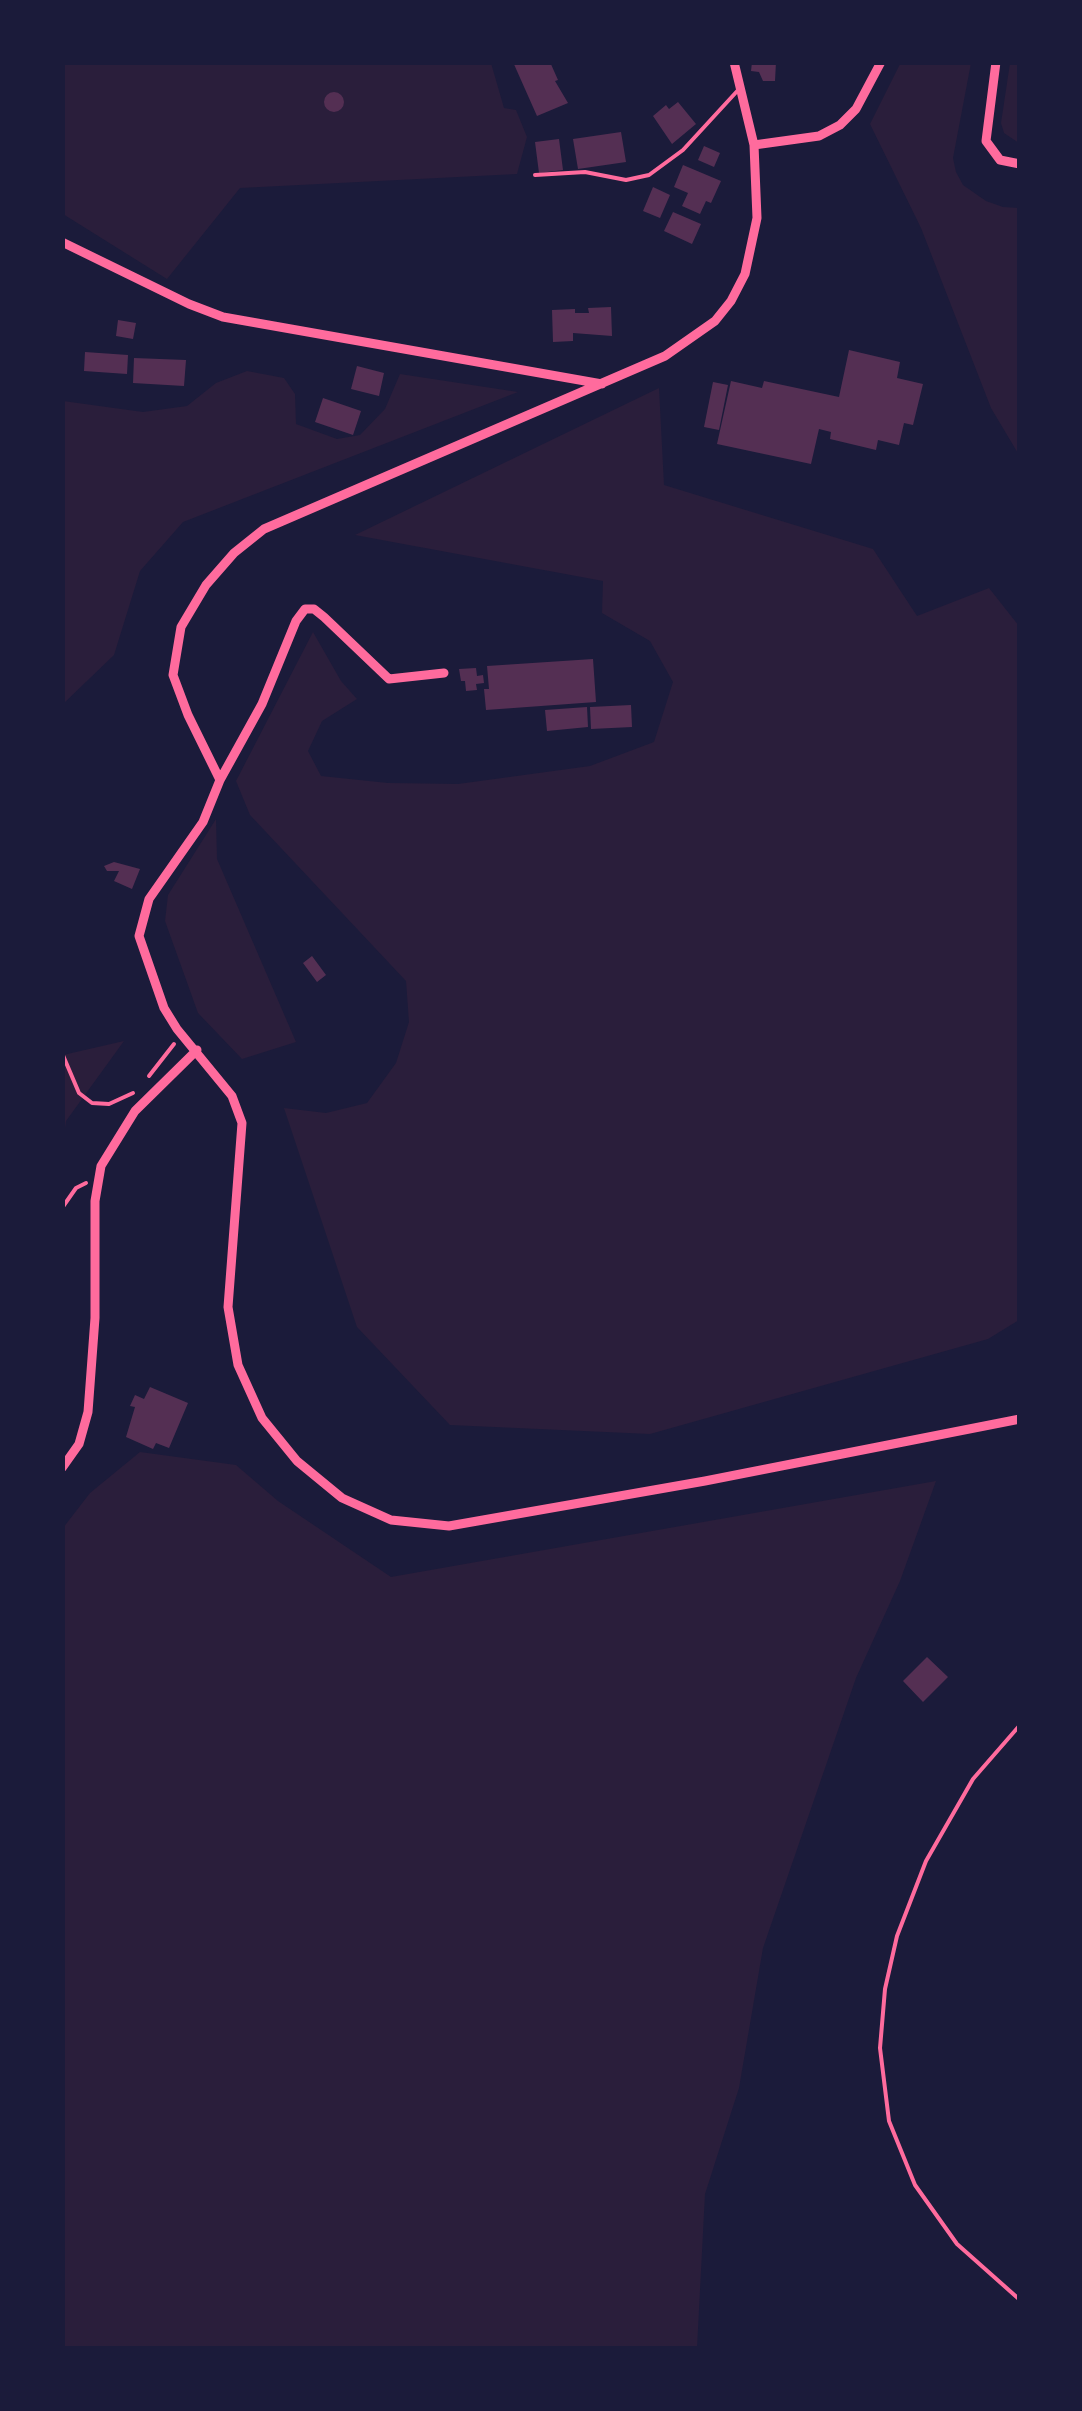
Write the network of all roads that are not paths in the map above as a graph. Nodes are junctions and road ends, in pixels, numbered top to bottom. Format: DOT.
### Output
graph roads {
  1 [pos="881,62"];
  2 [pos="996,62"];
  3 [pos="733,63"];
  4 [pos="740,88"];
  5 [pos="754,145"];
  6 [pos="1020,164"];
  7 [pos="535,175"];
  8 [pos="62,242"];
  9 [pos="602,384"];
  10 [pos="444,673"];
  11 [pos="220,780"];
  12 [pos="197,1050"];
  13 [pos="1020,1419"];
  14 [pos="62,1468"];
  15 [pos="1020,1726"];
  16 [pos="1020,2300"];
  1 -- 5 [label="street"];
  2 -- 6 [label="street"];
  3 -- 4 [label="street"];
  4 -- 5 [label="street"];
  4 -- 7 [label="lane"];
  5 -- 9 [label="street"];
  8 -- 9 [label="street"];
  9 -- 11 [label="street"];
  10 -- 11 [label="street"];
  11 -- 12 [label="street"];
  12 -- 13 [label="street"];
  12 -- 14 [label="street"];
  15 -- 16 [label="lane"];
}
